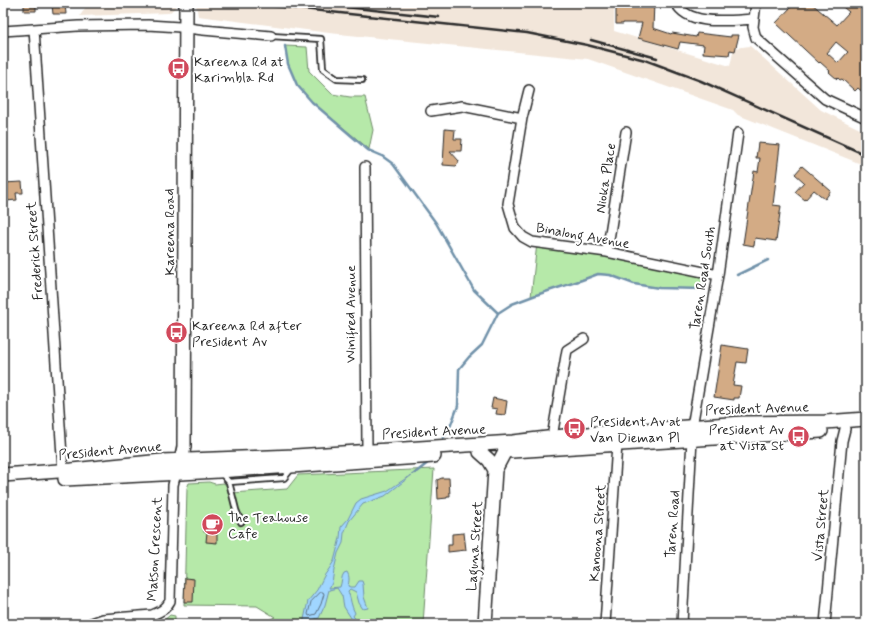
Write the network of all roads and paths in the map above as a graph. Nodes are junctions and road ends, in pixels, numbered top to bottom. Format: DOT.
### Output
graph roads {
  1 [pos="186,3"];
  2 [pos="676,3"];
  3 [pos="756,3"];
  4 [pos="754,19"];
  5 [pos="186,28"];
  6 [pos="34,29"];
  7 [pos="3,31"];
  8 [pos="272,36"];
  9 [pos="362,80"];
  10 [pos="529,90"];
  11 [pos="431,111"];
  12 [pos="522,118"];
  13 [pos="866,118"];
  14 [pos="626,132"];
  15 [pos="738,133"];
  16 [pos="365,167"];
  17 [pos="607,252"];
  18 [pos="718,274"];
  19 [pos="584,338"];
  20 [pos="866,420"];
  21 [pos="866,428"];
  22 [pos="845,429"];
  23 [pos="692,433"];
  24 [pos="552,442"];
  25 [pos="617,444"];
  26 [pos="505,451"];
  27 [pos="480,452"];
  28 [pos="368,456"];
  29 [pos="180,460"];
  30 [pos="293,467"];
  31 [pos="495,470"];
  32 [pos="63,471"];
  33 [pos="219,471"];
  34 [pos="176,473"];
  35 [pos="3,475"];
  36 [pos="229,482"];
  37 [pos="3,483"];
  38 [pos="241,522"];
  39 [pos="89,624"];
  40 [pos="485,624"];
  41 [pos="606,624"];
  42 [pos="682,624"];
  43 [pos="825,624"];
  1 -- 5 [label="main road, Kareena Road"];
  2 -- 4 [label="street"];
  3 -- 4 [label="street"];
  4 -- 13 [label="street"];
  5 -- 6 [label="street"];
  5 -- 8 [label="street"];
  5 -- 29 [label="main road, Kareena Road"];
  6 -- 7 [label="street"];
  6 -- 32 [label="street, Frederick Street"];
  8 -- 9 [label="lane"];
  10 -- 12 [label="street, Binalong Avenue"];
  11 -- 12 [label="street"];
  12 -- 17 [label="street, Binalong Avenue"];
  14 -- 17 [label="street, Nioka Place"];
  15 -- 18 [label="street, Taren Road South"];
  16 -- 28 [label="street, Winifred Avenue"];
  17 -- 18 [label="street, Binalong Avenue"];
  18 -- 23 [label="street, Taren Road South"];
  19 -- 24 [label="street"];
  20 -- 23 [label="main road, President Avenue"];
  21 -- 22 [label="main road, President Avenue"];
  22 -- 23 [label="main road, President Avenue"];
  22 -- 43 [label="street, Vista Street"];
  23 -- 24 [label="main road, President Avenue"];
  23 -- 25 [label="main road, President Avenue"];
  23 -- 42 [label="street, Taren Road"];
  24 -- 25 [label="main road, President Avenue"];
  24 -- 26 [label="main road, President Avenue"];
  24 -- 28 [label="main road, President Avenue"];
  25 -- 41 [label="street, Kanoona Street"];
  26 -- 27 [label="main road, President Avenue"];
  26 -- 31 [label="main road, Laguna Street"];
  27 -- 28 [label="main road, President Avenue"];
  27 -- 31 [label="main road"];
  28 -- 29 [label="main road, President Avenue"];
  28 -- 30 [label="main road, President Avenue"];
  29 -- 32 [label="main road, President Avenue"];
  29 -- 34 [label="main road, Matson Crescent"];
  30 -- 33 [label="main road, President Avenue"];
  30 -- 36 [label="lane"];
  31 -- 40 [label="main road, Laguna Street"];
  32 -- 35 [label="main road, President Avenue"];
  33 -- 34 [label="main road, President Avenue"];
  33 -- 36 [label="lane"];
  34 -- 37 [label="main road, President Avenue"];
  34 -- 39 [label="street, Matson Crescent"];
  36 -- 38 [label="lane"];
}
